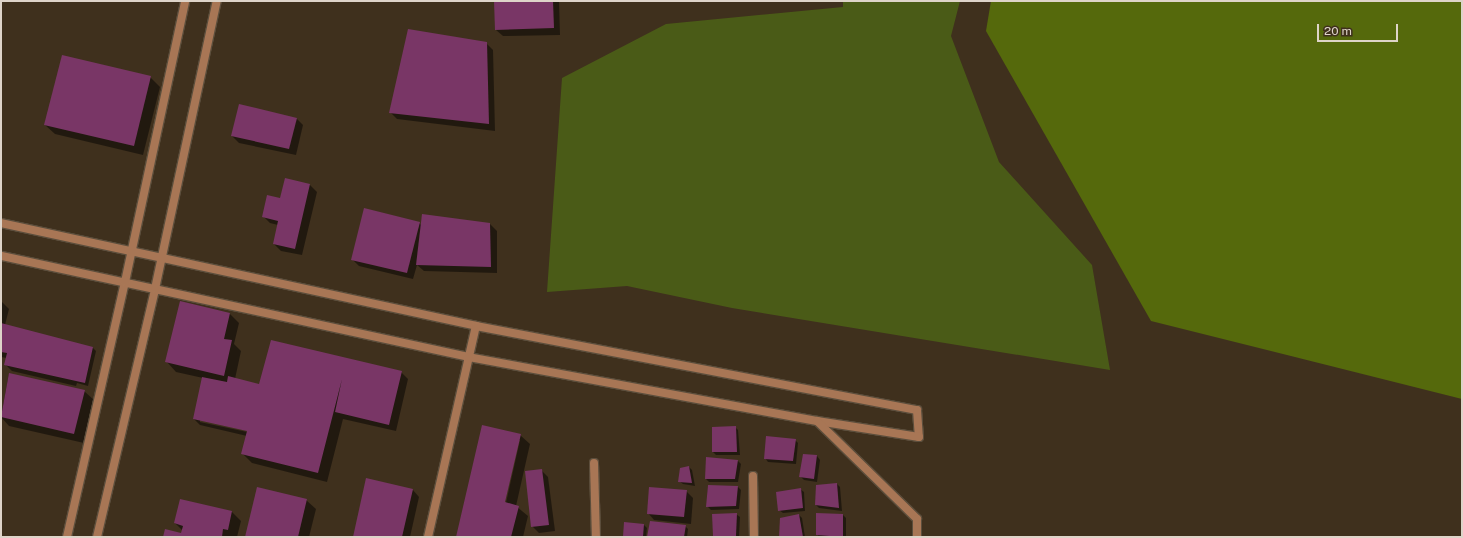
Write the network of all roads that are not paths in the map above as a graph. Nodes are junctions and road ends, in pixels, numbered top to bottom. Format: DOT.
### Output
graph roads {
  1 [pos="185,1"];
  2 [pos="217,1"];
  3 [pos="1,223"];
  4 [pos="132,252"];
  5 [pos="1,256"];
  6 [pos="162,259"];
  7 [pos="125,282"];
  8 [pos="156,289"];
  9 [pos="476,326"];
  10 [pos="469,357"];
  11 [pos="817,422"];
  12 [pos="594,463"];
  13 [pos="754,476"];
  14 [pos="67,537"];
  15 [pos="97,537"];
  16 [pos="428,537"];
  17 [pos="596,537"];
  18 [pos="754,537"];
  19 [pos="917,537"];
  1 -- 4 [label="street"];
  2 -- 6 [label="street"];
  3 -- 4 [label="street"];
  4 -- 6 [label="street"];
  4 -- 7 [label="street"];
  5 -- 7 [label="street"];
  6 -- 8 [label="street"];
  6 -- 9 [label="street"];
  7 -- 8 [label="street"];
  7 -- 14 [label="street"];
  8 -- 10 [label="street"];
  8 -- 15 [label="street"];
  9 -- 10 [label="street"];
  9 -- 11 [label="street"];
  10 -- 11 [label="street"];
  10 -- 16 [label="street"];
  11 -- 19 [label="street"];
  12 -- 17 [label="street"];
  13 -- 18 [label="street"];
}
